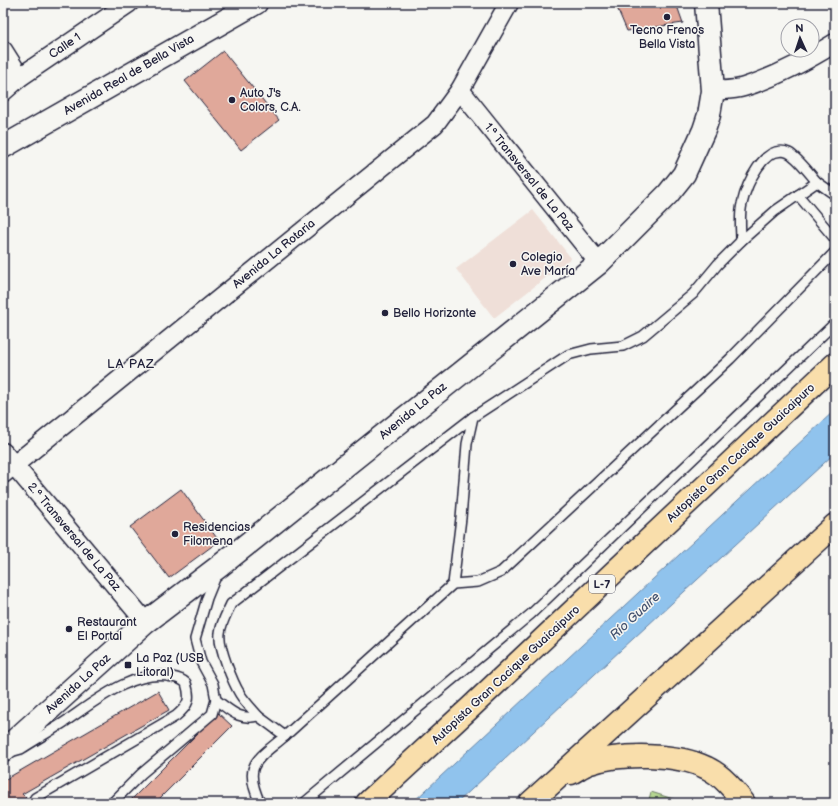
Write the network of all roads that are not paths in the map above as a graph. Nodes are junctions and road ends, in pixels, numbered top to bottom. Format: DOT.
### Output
graph roads {
  1 [pos="129,3"];
  2 [pos="256,3"];
  3 [pos="509,3"];
  4 [pos="705,5"];
  5 [pos="835,43"];
  6 [pos="3,50"];
  7 [pos="20,77"];
  8 [pos="460,90"];
  9 [pos="713,91"];
  10 [pos="3,92"];
  11 [pos="3,147"];
  12 [pos="817,182"];
  13 [pos="834,193"];
  14 [pos="798,195"];
  15 [pos="835,239"];
  16 [pos="740,241"];
  17 [pos="835,252"];
  18 [pos="599,263"];
  19 [pos="835,323"];
  20 [pos="835,364"];
  21 [pos="473,417"];
  22 [pos="7,464"];
  23 [pos="835,524"];
  24 [pos="221,565"];
  25 [pos="453,584"];
  26 [pos="145,624"];
  27 [pos="216,700"];
  28 [pos="258,716"];
  29 [pos="285,736"];
  30 [pos="3,753"];
  31 [pos="552,783"];
  32 [pos="32,803"];
  33 [pos="112,803"];
  34 [pos="260,803"];
  35 [pos="304,803"];
  36 [pos="367,803"];
  37 [pos="530,803"];
  38 [pos="744,803"];
  1 -- 7 [label="street, Calle 1"];
  2 -- 11 [label="main road, Avenida Real de Bella Vista"];
  3 -- 8 [label="street, Avenida La Rotaria"];
  4 -- 9 [label="main road, Avenida La Paz"];
  5 -- 9 [label="street"];
  6 -- 7 [label="street"];
  7 -- 10 [label="street, Calle 1"];
  8 -- 18 [label="street, 1.ª Transversal de La Paz"];
  8 -- 22 [label="street, Avenida La Rotaria"];
  9 -- 18 [label="main road, Avenida La Paz"];
  12 -- 13 [label="lane"];
  12 -- 14 [label="lane"];
  12 -- 16 [label="lane"];
  14 -- 15 [label="lane"];
  14 -- 16 [label="lane"];
  16 -- 21 [label="lane"];
  17 -- 25 [label="lane"];
  18 -- 24 [label="main road, Avenida La Paz"];
  19 -- 35 [label="lane"];
  20 -- 36 [label="highway, Autopista Gran Cacique Guaicaipuro / L-7"];
  21 -- 25 [label="lane"];
  21 -- 28 [label="lane"];
  22 -- 26 [label="street, 2.ª Transversal de La Paz"];
  23 -- 31 [label="highway"];
  24 -- 26 [label="main road, Avenida La Paz"];
  24 -- 27 [label="lane"];
  25 -- 29 [label="lane"];
  26 -- 30 [label="main road, Avenida La Paz"];
  27 -- 28 [label="lane"];
  27 -- 33 [label="lane"];
  28 -- 29 [label="lane"];
  29 -- 34 [label="lane"];
  30 -- 32 [label="lane"];
  31 -- 37 [label="highway"];
  31 -- 38 [label="highway"];
}
